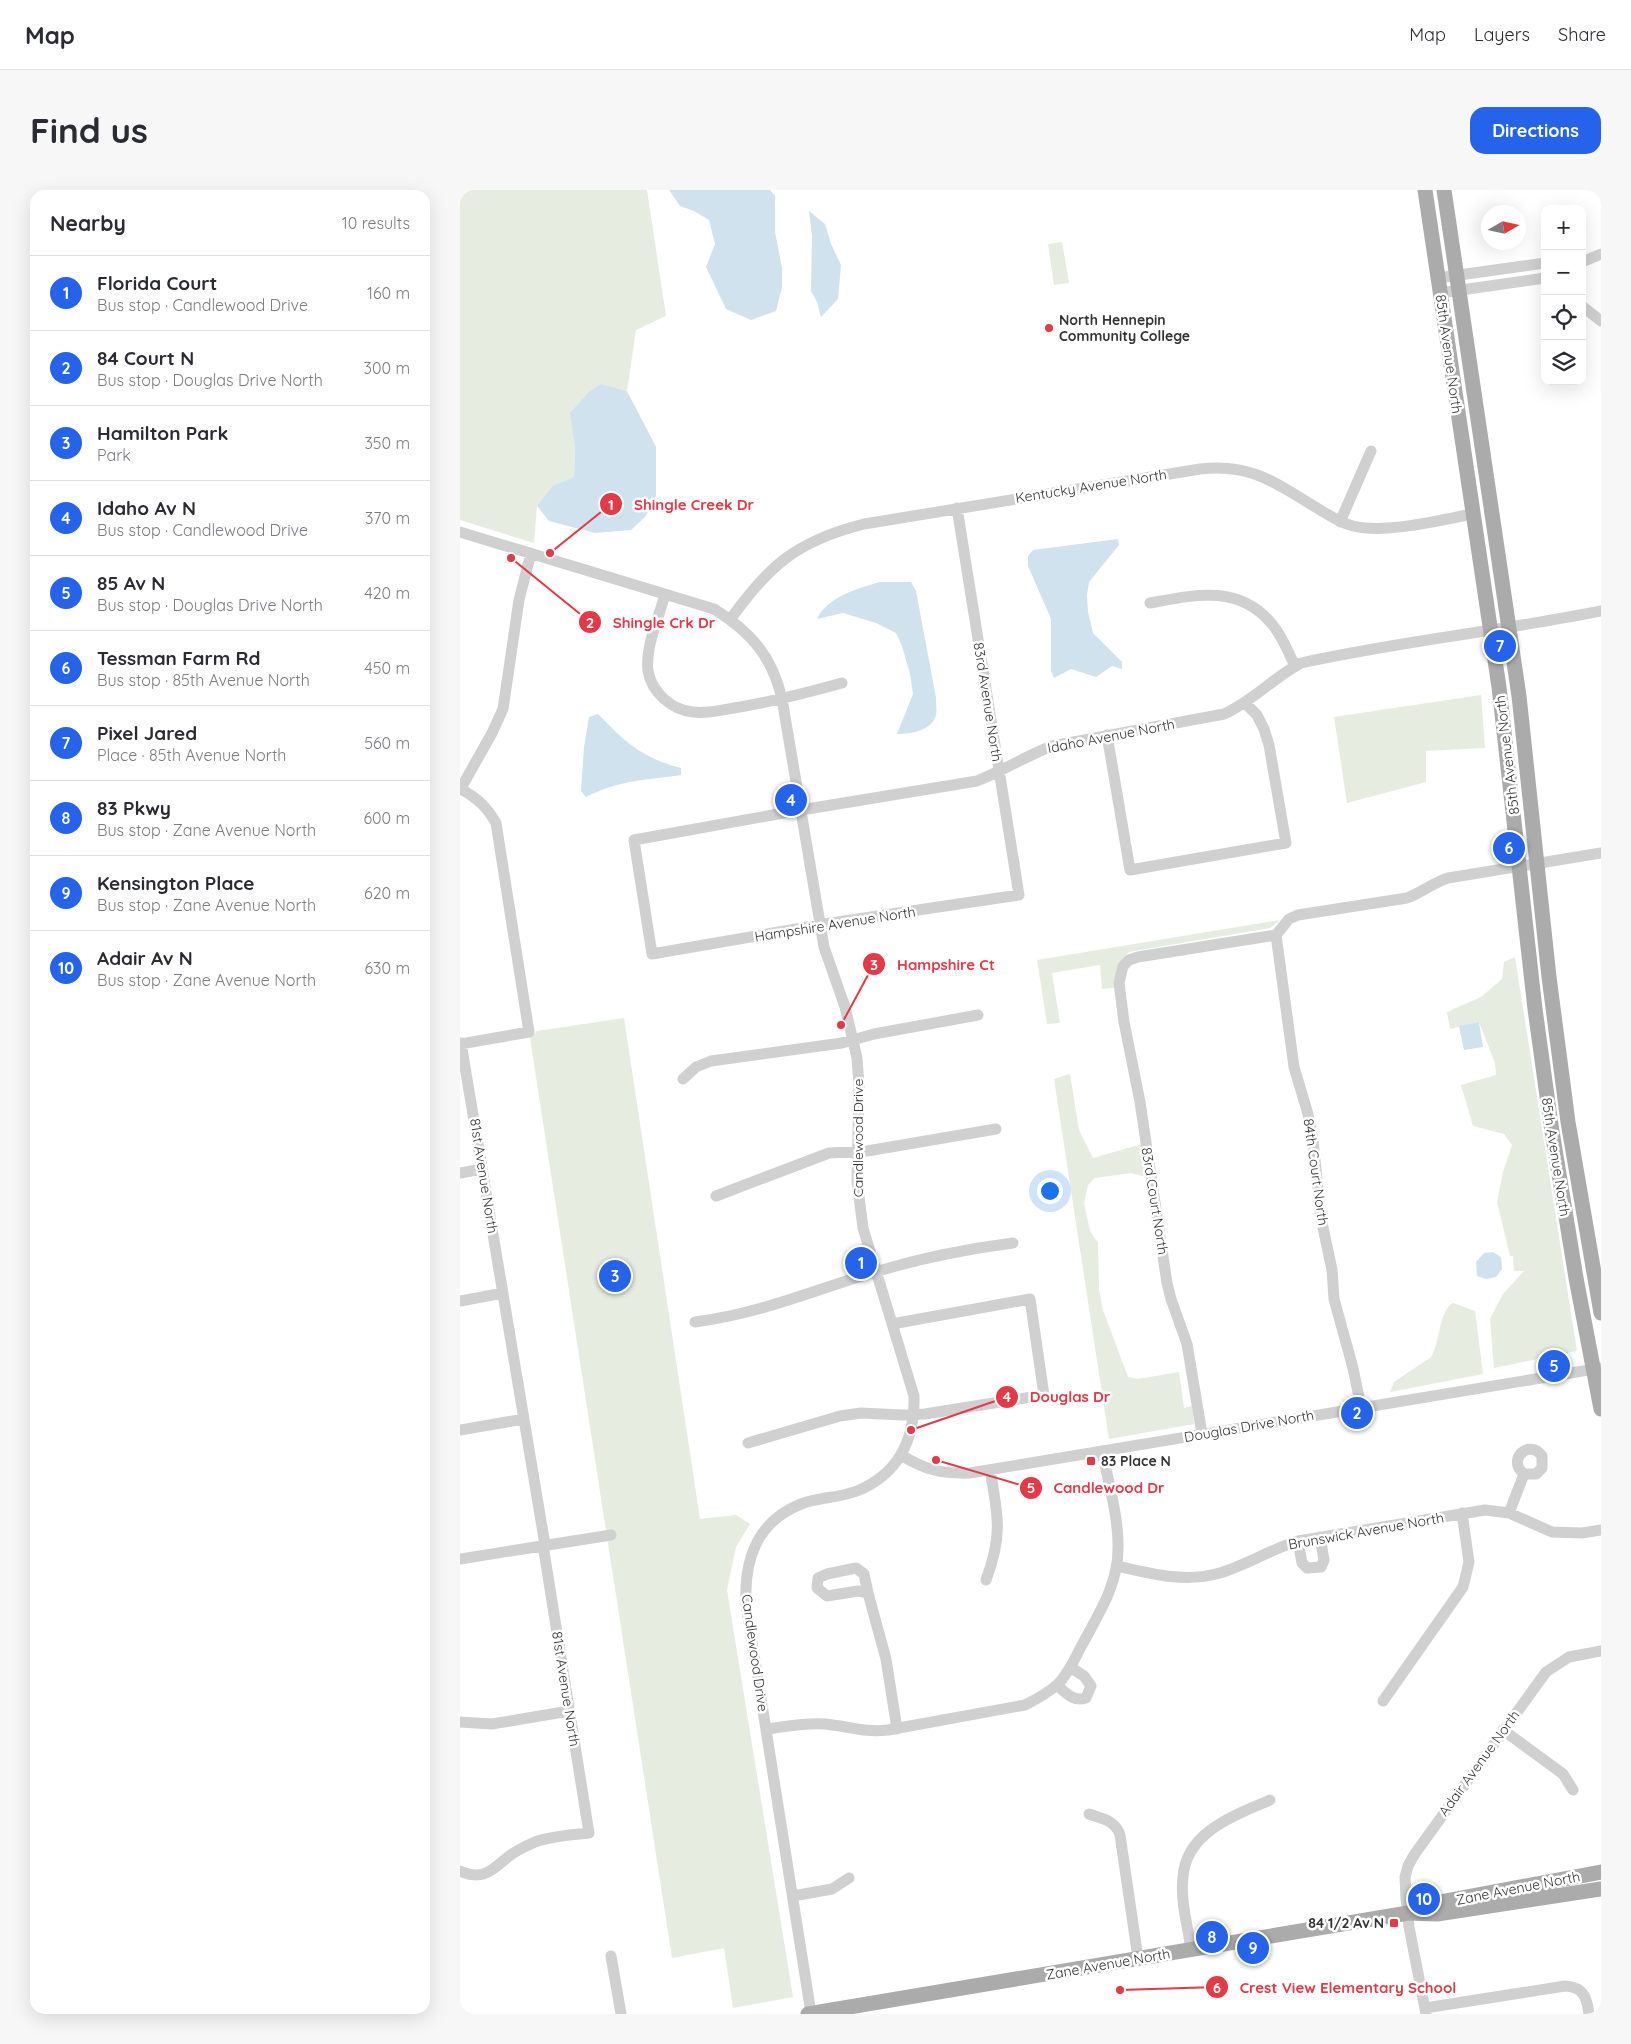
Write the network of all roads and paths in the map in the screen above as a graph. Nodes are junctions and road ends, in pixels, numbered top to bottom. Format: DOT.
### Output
graph roads {
  1 [pos="1425,190"];
  2 [pos="1444,190"];
  3 [pos="1601,254"];
  4 [pos="1586,260"];
  5 [pos="1541,263"];
  6 [pos="1541,278"];
  7 [pos="1458,284"];
  8 [pos="1439,286"];
  9 [pos="1586,309"];
  10 [pos="1601,321"];
  11 [pos="1371,451"];
  12 [pos="957,508"];
  13 [pos="1473,514"];
  14 [pos="1340,522"];
  15 [pos="460,532"];
  16 [pos="531,553"];
  17 [pos="665,594"];
  18 [pos="1150,603"];
  19 [pos="1601,610"];
  20 [pos="730,620"];
  21 [pos="1509,627"];
  22 [pos="1491,630"];
  23 [pos="1295,666"];
  24 [pos="842,683"];
  25 [pos="782,699"];
  26 [pos="1246,703"];
  27 [pos="1107,735"];
  28 [pos="999,771"];
  29 [pos="460,790"];
  30 [pos="801,810"];
  31 [pos="1601,854"];
  32 [pos="1537,863"];
  33 [pos="1520,866"];
  34 [pos="1018,895"];
  35 [pos="820,926"];
  36 [pos="1276,936"];
  37 [pos="652,954"];
  38 [pos="978,1016"];
  39 [pos="854,1039"];
  40 [pos="461,1044"];
  41 [pos="682,1079"];
  42 [pos="1568,1122"];
  43 [pos="1551,1125"];
  44 [pos="996,1129"];
  45 [pos="857,1152"];
  46 [pos="482,1169"];
  47 [pos="460,1172"];
  48 [pos="716,1196"];
  49 [pos="1013,1243"];
  50 [pos="875,1272"];
  51 [pos="503,1294"];
  52 [pos="460,1301"];
  53 [pos="1601,1313"];
  54 [pos="696,1322"];
  55 [pos="892,1324"];
  56 [pos="1597,1368"];
  57 [pos="1361,1407"];
  58 [pos="1601,1409"];
  59 [pos="914,1415"];
  60 [pos="524,1419"];
  61 [pos="460,1430"];
  62 [pos="1202,1434"];
  63 [pos="748,1443"];
  64 [pos="1102,1450"];
  65 [pos="901,1455"];
  66 [pos="990,1470"];
  67 [pos="1524,1474"];
  68 [pos="1462,1513"];
  69 [pos="1509,1513"];
  70 [pos="1601,1530"];
  71 [pos="611,1535"];
  72 [pos="1320,1538"];
  73 [pos="1298,1541"];
  74 [pos="544,1545"];
  75 [pos="460,1559"];
  76 [pos="1117,1566"];
  77 [pos="986,1580"];
  78 [pos="868,1593"];
  79 [pos="1601,1651"];
  80 [pos="1070,1667"];
  81 [pos="1057,1685"];
  82 [pos="1383,1701"];
  83 [pos="569,1712"];
  84 [pos="460,1722"];
  85 [pos="766,1729"];
  86 [pos="897,1729"];
  87 [pos="1503,1730"];
  88 [pos="1573,1790"];
  89 [pos="1270,1800"];
  90 [pos="1089,1814"];
  91 [pos="460,1871"];
  92 [pos="1601,1872"];
  93 [pos="850,1878"];
  94 [pos="1601,1889"];
  95 [pos="793,1896"];
  96 [pos="1408,1913"];
  97 [pos="1191,1950"];
  98 [pos="611,1956"];
  99 [pos="1138,1958"];
  100 [pos="1426,2011"];
  101 [pos="811,2013"];
  102 [pos="621,2014"];
  103 [pos="808,2014"];
  104 [pos="1589,2014"];
  1 -- 8 [label="main road, 85th Avenue North"];
  2 -- 7 [label="main road, 85th Avenue North"];
  3 -- 4 [label="street"];
  5 -- 7 [label="street"];
  6 -- 7 [label="street"];
  7 -- 8 [label="street"];
  7 -- 21 [label="main road, 85th Avenue North"];
  8 -- 13 [label="main road, 85th Avenue North"];
  9 -- 10 [label="street"];
  11 -- 14 [label="street"];
  12 -- 14 [label="street, Kentucky Avenue North"];
  12 -- 20 [label="street, Kentucky Avenue North"];
  12 -- 28 [label="street, 83rd Avenue North"];
  13 -- 14 [label="street, Kentucky Avenue North"];
  13 -- 22 [label="main road, 85th Avenue North"];
  15 -- 16 [label="street, Candlewood Drive"];
  16 -- 17 [label="street, Candlewood Drive"];
  16 -- 29 [label="street"];
  17 -- 20 [label="street, Candlewood Drive"];
  17 -- 25 [label="street"];
  18 -- 23 [label="street"];
  19 -- 21 [label="street, Idaho Avenue North"];
  20 -- 25 [label="street, Candlewood Drive"];
  21 -- 22 [label="street, Idaho Avenue North"];
  21 -- 32 [label="main road, 85th Avenue North"];
  22 -- 23 [label="street, Idaho Avenue North"];
  22 -- 33 [label="main road, 85th Avenue North"];
  23 -- 26 [label="street, Idaho Avenue North"];
  24 -- 25 [label="street"];
  25 -- 30 [label="street, Candlewood Drive"];
  26 -- 27 [label="street, Idaho Avenue North"];
  26 -- 27 [label="street"];
  27 -- 28 [label="street, Idaho Avenue North"];
  28 -- 30 [label="street, Idaho Avenue North"];
  28 -- 34 [label="street, 83rd Avenue North"];
  29 -- 40 [label="street, 81st Avenue North"];
  30 -- 35 [label="street, Candlewood Drive"];
  30 -- 37 [label="street, Idaho Avenue North"];
  31 -- 32 [label="street"];
  32 -- 33 [label="street"];
  32 -- 42 [label="main road, 85th Avenue North"];
  33 -- 36 [label="street"];
  33 -- 43 [label="main road, 85th Avenue North"];
  34 -- 35 [label="street, Hampshire Avenue North"];
  35 -- 37 [label="street, Hampshire Avenue North"];
  35 -- 39 [label="street, Candlewood Drive"];
  36 -- 57 [label="street, 84th Court North"];
  36 -- 62 [label="street, 83rd Court North"];
  38 -- 39 [label="street"];
  39 -- 41 [label="street"];
  39 -- 45 [label="street, Candlewood Drive"];
  40 -- 46 [label="street, 81st Avenue North"];
  42 -- 43 [label="main road"];
  42 -- 53 [label="main road, 85th Avenue North"];
  43 -- 56 [label="main road, 85th Avenue North"];
  44 -- 45 [label="street"];
  45 -- 48 [label="street"];
  45 -- 50 [label="street, Candlewood Drive"];
  46 -- 47 [label="street"];
  46 -- 51 [label="street, 81st Avenue North"];
  49 -- 50 [label="street"];
  50 -- 54 [label="street"];
  50 -- 55 [label="street, Candlewood Drive"];
  51 -- 52 [label="street"];
  51 -- 60 [label="street, 81st Avenue North"];
  55 -- 59 [label="street, Candlewood Drive"];
  55 -- 59 [label="street"];
  56 -- 57 [label="street, Douglas Drive North"];
  56 -- 58 [label="main road, 85th Avenue North"];
  57 -- 62 [label="street, Douglas Drive North"];
  59 -- 63 [label="street"];
  59 -- 65 [label="street, Candlewood Drive"];
  60 -- 61 [label="street"];
  60 -- 74 [label="street, 81st Avenue North"];
  62 -- 64 [label="street, Douglas Drive North"];
  64 -- 66 [label="street, Douglas Drive North"];
  64 -- 76 [label="street"];
  65 -- 66 [label="street, Douglas Drive North"];
  65 -- 85 [label="street, Candlewood Drive"];
  66 -- 77 [label="street"];
  67 -- 69 [label="street"];
  68 -- 69 [label="street, Brunswick Avenue North"];
  68 -- 72 [label="street, Brunswick Avenue North"];
  68 -- 82 [label="street"];
  69 -- 70 [label="street, Brunswick Avenue North"];
  71 -- 74 [label="street"];
  72 -- 73 [label="street, Brunswick Avenue North"];
  72 -- 73 [label="street"];
  73 -- 76 [label="street, Brunswick Avenue North"];
  74 -- 75 [label="street"];
  74 -- 83 [label="street, 81st Avenue North"];
  76 -- 80 [label="street"];
  78 -- 86 [label="street"];
  79 -- 87 [label="street, Adair Avenue North"];
  80 -- 81 [label="street"];
  80 -- 81 [label="street"];
  81 -- 86 [label="street"];
  83 -- 84 [label="street"];
  83 -- 91 [label="street, 81st Avenue North"];
  85 -- 86 [label="street"];
  85 -- 95 [label="street, Candlewood Drive"];
  87 -- 88 [label="street"];
  87 -- 96 [label="street, Adair Avenue North"];
  89 -- 97 [label="street"];
  90 -- 99 [label="street"];
  92 -- 96 [label="main road, Zane Avenue North"];
  93 -- 95 [label="street"];
  94 -- 96 [label="main road, Zane Avenue North"];
  95 -- 101 [label="street, Candlewood Drive"];
  96 -- 97 [label="main road, Zane Avenue North"];
  96 -- 100 [label="street, Adair Avenue North"];
  97 -- 99 [label="main road, Zane Avenue North"];
  98 -- 102 [label="street"];
  99 -- 101 [label="main road, Zane Avenue North"];
  100 -- 104 [label="street"];
  101 -- 103 [label="main road, Zane Avenue North"];
}
